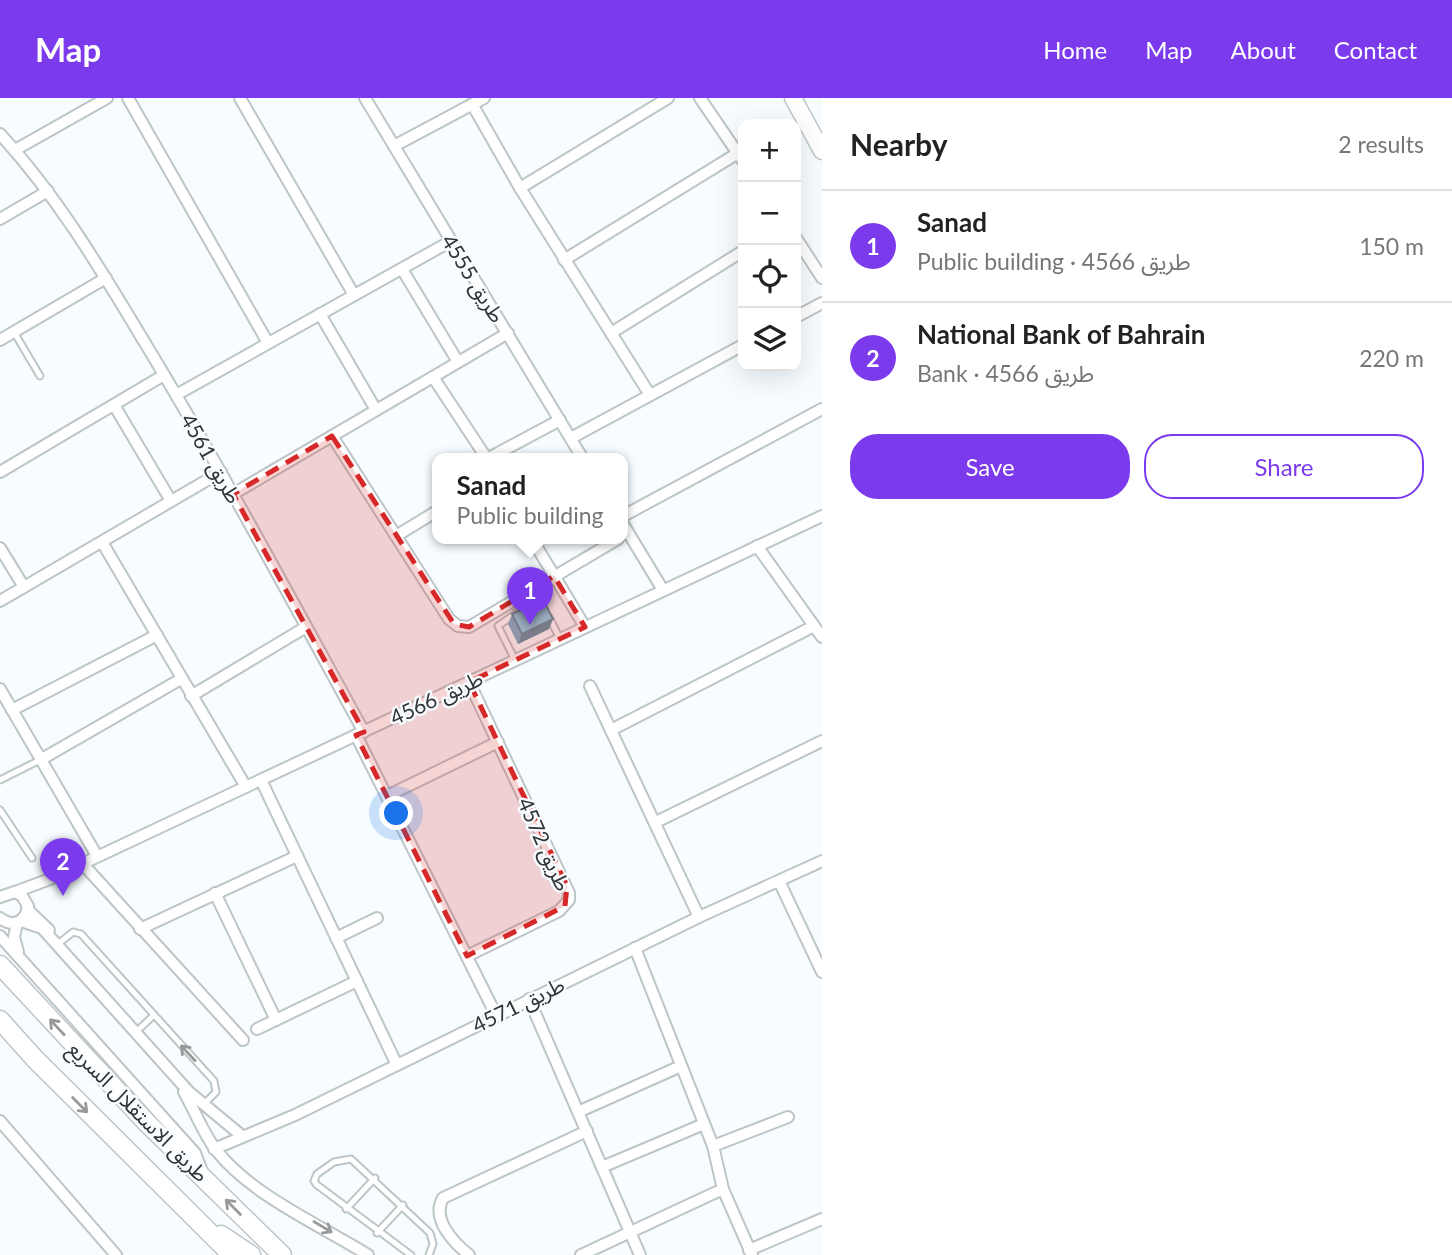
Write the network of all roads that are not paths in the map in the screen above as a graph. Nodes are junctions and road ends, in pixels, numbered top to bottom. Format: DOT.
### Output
graph roads {
  1 [pos="107,98"];
  2 [pos="128,98"];
  3 [pos="240,98"];
  4 [pos="365,98"];
  5 [pos="484,98"];
  6 [pos="668,98"];
  7 [pos="700,98"];
  8 [pos="793,98"];
  9 [pos="472,104"];
  10 [pos="0,134"];
  11 [pos="394,146"];
  12 [pos="15,150"];
  13 [pos="822,151"];
  14 [pos="738,154"];
  15 [pos="738,158"];
  16 [pos="520,188"];
  17 [pos="48,191"];
  18 [pos="0,219"];
  19 [pos="451,241"];
  20 [pos="801,245"];
  21 [pos="738,254"];
  22 [pos="564,260"];
  23 [pos="402,269"];
  24 [pos="106,278"];
  25 [pos="822,278"];
  26 [pos="354,295"];
  27 [pos="822,303"];
  28 [pos="320,314"];
  29 [pos="801,314"];
  30 [pos="14,332"];
  31 [pos="508,333"];
  32 [pos="611,333"];
  33 [pos="0,340"];
  34 [pos="268,343"];
  35 [pos="738,348"];
  36 [pos="458,362"];
  37 [pos="164,375"];
  38 [pos="40,376"];
  39 [pos="433,377"];
  40 [pos="176,395"];
  41 [pos="650,395"];
  42 [pos="114,405"];
  43 [pos="822,409"];
  44 [pos="376,410"];
  45 [pos="559,420"];
  46 [pos="332,436"];
  47 [pos="571,438"];
  48 [pos="483,453"];
  49 [pos="498,453"];
  50 [pos="580,453"];
  51 [pos="0,472"];
  52 [pos="221,472"];
  53 [pos="233,494"];
  54 [pos="171,501"];
  55 [pos="628,513"];
  56 [pos="432,514"];
  57 [pos="822,516"];
  58 [pos="396,536"];
  59 [pos="628,536"];
  60 [pos="102,542"];
  61 [pos="535,544"];
  62 [pos="609,544"];
  63 [pos="757,546"];
  64 [pos="0,548"];
  65 [pos="554,576"];
  66 [pos="24,587"];
  67 [pos="663,590"];
  68 [pos="0,601"];
  69 [pos="544,607"];
  70 [pos="523,610"];
  71 [pos="814,626"];
  72 [pos="306,627"];
  73 [pos="585,627"];
  74 [pos="157,635"];
  75 [pos="822,637"];
  76 [pos="560,639"];
  77 [pos="514,660"];
  78 [pos="181,679"];
  79 [pos="469,682"];
  80 [pos="590,686"];
  81 [pos="0,689"];
  82 [pos="191,696"];
  83 [pos="12,710"];
  84 [pos="611,730"];
  85 [pos="360,733"];
  86 [pos="822,741"];
  87 [pos="498,742"];
  88 [pos="40,760"];
  89 [pos="0,780"];
  90 [pos="261,780"];
  91 [pos="246,787"];
  92 [pos="387,796"];
  93 [pos="0,810"];
  94 [pos="656,822"];
  95 [pos="97,856"];
  96 [pos="298,856"];
  97 [pos="32,858"];
  98 [pos="822,861"];
  99 [pos="82,863"];
  100 [pos="50,879"];
  101 [pos="779,881"];
  102 [pos="215,893"];
  103 [pos="5,895"];
  104 [pos="27,906"];
  105 [pos="699,916"];
  106 [pos="0,918"];
  107 [pos="377,918"];
  108 [pos="19,922"];
  109 [pos="140,929"];
  110 [pos="0,936"];
  111 [pos="336,938"];
  112 [pos="61,948"];
  113 [pos="635,948"];
  114 [pos="467,956"];
  115 [pos="20,958"];
  116 [pos="0,965"];
  117 [pos="822,972"];
  118 [pos="357,981"];
  119 [pos="529,999"];
  120 [pos="496,1015"];
  121 [pos="153,1016"];
  122 [pos="0,1020"];
  123 [pos="276,1020"];
  124 [pos="257,1029"];
  125 [pos="136,1032"];
  126 [pos="243,1040"];
  127 [pos="396,1063"];
  128 [pos="681,1066"];
  129 [pos="176,1078"];
  130 [pos="203,1105"];
  131 [pos="578,1112"];
  132 [pos="788,1116"];
  133 [pos="0,1121"];
  134 [pos="704,1124"];
  135 [pos="587,1131"];
  136 [pos="242,1136"];
  137 [pos="713,1146"];
  138 [pos="215,1149"];
  139 [pos="602,1167"];
  140 [pos="203,1176"];
  141 [pos="375,1178"];
  142 [pos="723,1189"];
  143 [pos="403,1205"];
  144 [pos="346,1209"];
  145 [pos="822,1219"];
  146 [pos="202,1225"];
  147 [pos="630,1232"];
  148 [pos="377,1233"];
  149 [pos="751,1252"];
  150 [pos="116,1255"];
  151 [pos="232,1255"];
  152 [pos="251,1255"];
  153 [pos="282,1255"];
  154 [pos="368,1255"];
  155 [pos="411,1255"];
  156 [pos="429,1255"];
  157 [pos="469,1255"];
  158 [pos="581,1255"];
  159 [pos="640,1255"];
  1 -- 12 [label="street"];
  2 -- 34 [label="street"];
  3 -- 26 [label="street"];
  4 -- 11 [label="street, طريق 4555"];
  5 -- 9 [label="street"];
  6 -- 16 [label="street"];
  7 -- 14 [label="street"];
  8 -- 13 [label="street"];
  9 -- 11 [label="street"];
  9 -- 16 [label="street"];
  10 -- 12 [label="street, طريق 4561"];
  11 -- 19 [label="street, طريق 4555"];
  12 -- 17 [label="street, طريق 4561"];
  15 -- 22 [label="street"];
  16 -- 22 [label="street"];
  17 -- 18 [label="street"];
  17 -- 24 [label="street, طريق 4561"];
  19 -- 23 [label="street"];
  19 -- 31 [label="street, طريق 4555"];
  20 -- 25 [label="street"];
  21 -- 32 [label="street"];
  22 -- 32 [label="street"];
  23 -- 26 [label="street"];
  23 -- 36 [label="street"];
  24 -- 30 [label="street"];
  24 -- 37 [label="street, طريق 4561"];
  26 -- 28 [label="street"];
  27 -- 29 [label="street"];
  28 -- 34 [label="street"];
  28 -- 44 [label="street"];
  30 -- 33 [label="street"];
  30 -- 38 [label="lane"];
  31 -- 36 [label="street"];
  31 -- 45 [label="street, طريق 4555"];
  32 -- 41 [label="street"];
  34 -- 40 [label="street"];
  35 -- 41 [label="street"];
  36 -- 39 [label="street"];
  37 -- 40 [label="street, طريق 4561"];
  37 -- 42 [label="street"];
  39 -- 44 [label="street"];
  39 -- 48 [label="street"];
  40 -- 52 [label="street, طريق 4561"];
  41 -- 47 [label="street"];
  42 -- 51 [label="street"];
  42 -- 54 [label="street"];
  43 -- 55 [label="street"];
  44 -- 46 [label="street"];
  45 -- 47 [label="street, طريق 4555"];
  45 -- 49 [label="street"];
  46 -- 53 [label="street"];
  46 -- 58 [label="street"];
  47 -- 50 [label="street, طريق 4555"];
  52 -- 53 [label="street, طريق 4561"];
  52 -- 54 [label="street"];
  53 -- 72 [label="street, طريق 4561"];
  54 -- 60 [label="street"];
  56 -- 58 [label="street"];
  57 -- 63 [label="street, طريق 4566"];
  58 -- 65 [label="street"];
  59 -- 67 [label="street"];
  60 -- 66 [label="street"];
  60 -- 74 [label="street"];
  61 -- 65 [label="street"];
  62 -- 65 [label="street"];
  63 -- 67 [label="street, طريق 4566"];
  63 -- 71 [label="street"];
  64 -- 66 [label="street"];
  65 -- 73 [label="street"];
  66 -- 68 [label="street"];
  67 -- 73 [label="street, طريق 4566"];
  69 -- 76 [label="lane"];
  70 -- 77 [label="lane"];
  71 -- 75 [label="street"];
  71 -- 84 [label="street"];
  72 -- 82 [label="street"];
  72 -- 85 [label="street, طريق 4561"];
  73 -- 76 [label="street, طريق 4566"];
  74 -- 78 [label="street"];
  74 -- 83 [label="street"];
  76 -- 77 [label="street, طريق 4566"];
  77 -- 79 [label="street, طريق 4566"];
  78 -- 82 [label="street"];
  78 -- 88 [label="street"];
  79 -- 85 [label="street, طريق 4566"];
  79 -- 87 [label="street, طريق 4572"];
  80 -- 84 [label="street"];
  81 -- 83 [label="street"];
  82 -- 91 [label="street"];
  83 -- 88 [label="street"];
  84 -- 94 [label="street"];
  85 -- 90 [label="street, طريق 4566"];
  85 -- 92 [label="street"];
  86 -- 94 [label="street"];
  87 -- 92 [label="street"];
  87 -- 114 [label="street, طريق 4572"];
  88 -- 89 [label="lane"];
  88 -- 95 [label="street"];
  90 -- 91 [label="street, طريق 4566"];
  90 -- 96 [label="street"];
  91 -- 95 [label="street, طريق 4566"];
  92 -- 114 [label="street"];
  93 -- 97 [label="lane"];
  94 -- 105 [label="street"];
  95 -- 99 [label="street, طريق 4566"];
  96 -- 102 [label="street"];
  96 -- 111 [label="street"];
  98 -- 101 [label="street, طريق 4571"];
  99 -- 100 [label="street, طريق 4566"];
  99 -- 109 [label="street"];
  100 -- 103 [label="street, طريق 4566"];
  100 -- 104 [label="street, طريق 4566"];
  101 -- 105 [label="street, طريق 4571"];
  101 -- 117 [label="street"];
  102 -- 109 [label="street"];
  102 -- 123 [label="street"];
  103 -- 104 [label="street"];
  104 -- 108 [label="street, طريق 4566"];
  104 -- 112 [label="street"];
  105 -- 113 [label="street, طريق 4571"];
  106 -- 108 [label="street"];
  107 -- 111 [label="street"];
  108 -- 112 [label="street"];
  108 -- 115 [label="street"];
  109 -- 126 [label="street"];
  110 -- 115 [label="street"];
  111 -- 118 [label="street"];
  112 -- 121 [label="lane"];
  112 -- 125 [label="street"];
  113 -- 119 [label="street, طريق 4571"];
  113 -- 128 [label="street"];
  114 -- 120 [label="street"];
  115 -- 140 [label="street"];
  140 -- 116 [label="main road, طريق الاستقلال السريع, one-way"];
  118 -- 123 [label="street"];
  118 -- 127 [label="street"];
  119 -- 120 [label="street, طريق 4571"];
  119 -- 131 [label="street"];
  120 -- 127 [label="street, طريق 4571"];
  121 -- 125 [label="lane"];
  130 -- 121 [label="lane, one-way"];
  122 -- 146 [label="main road, طريق الاستقلال السريع, one-way"];
  123 -- 124 [label="street"];
  125 -- 129 [label="street"];
  127 -- 136 [label="street, طريق 4571"];
  128 -- 131 [label="street"];
  128 -- 134 [label="street"];
  129 -- 130 [label="street"];
  129 -- 138 [label="street"];
  130 -- 136 [label="street"];
  131 -- 135 [label="street"];
  132 -- 137 [label="street"];
  133 -- 150 [label="street"];
  134 -- 137 [label="street"];
  134 -- 139 [label="street"];
  135 -- 139 [label="street"];
  135 -- 157 [label="street"];
  136 -- 138 [label="street, طريق 4571"];
  137 -- 142 [label="street"];
  138 -- 154 [label="street, one-way"];
  139 -- 147 [label="street"];
  153 -- 140 [label="main road, طريق الاستقلال السريع, one-way"];
  141 -- 143 [label="lane"];
  141 -- 144 [label="lane"];
  141 -- 144 [label="lane"];
  142 -- 147 [label="street"];
  142 -- 149 [label="street"];
  143 -- 148 [label="lane"];
  143 -- 156 [label="lane"];
  144 -- 148 [label="lane"];
  145 -- 149 [label="street"];
  146 -- 151 [label="main road, طريق الاستقلال السريع"];
  146 -- 152 [label="main road"];
  147 -- 158 [label="street"];
  147 -- 159 [label="street"];
  148 -- 155 [label="lane"];
}
